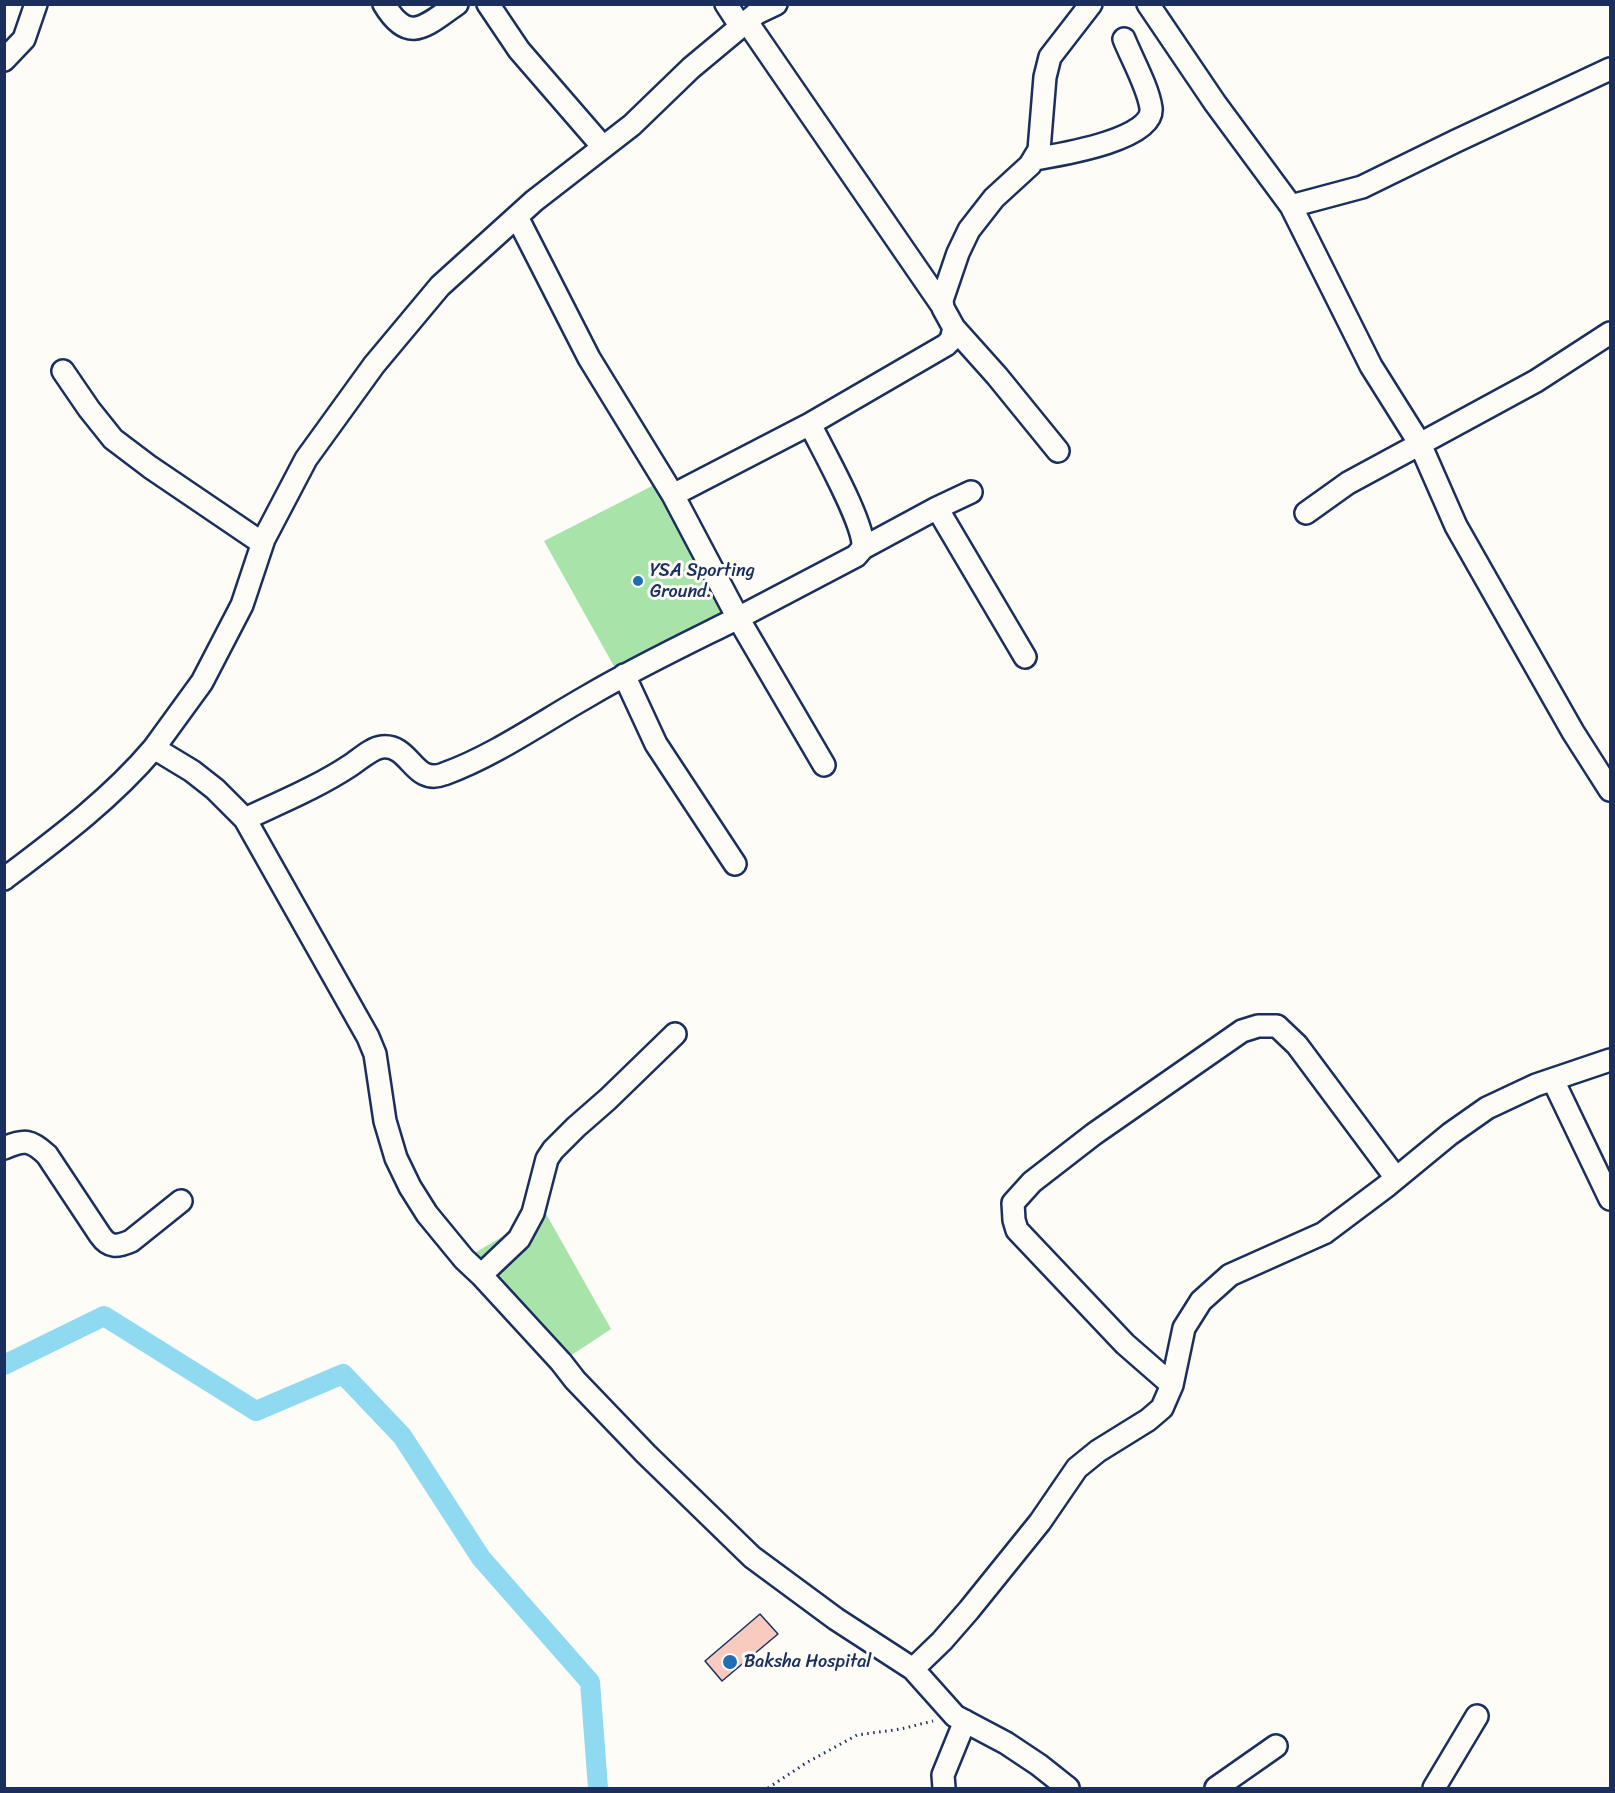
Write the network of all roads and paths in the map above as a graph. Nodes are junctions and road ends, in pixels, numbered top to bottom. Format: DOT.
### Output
graph roads {
  1 [pos="36,4"];
  2 [pos="384,4"];
  3 [pos="457,4"];
  4 [pos="489,4"];
  5 [pos="726,4"];
  6 [pos="776,4"];
  7 [pos="1091,4"];
  8 [pos="1148,4"];
  9 [pos="744,25"];
  10 [pos="1124,39"];
  11 [pos="4,60"];
  12 [pos="1611,69"];
  13 [pos="603,147"];
  14 [pos="1035,159"];
  15 [pos="1291,206"];
  16 [pos="517,217"];
  17 [pos="941,304"];
  18 [pos="954,328"];
  19 [pos="1611,333"];
  20 [pos="63,371"];
  21 [pos="810,424"];
  22 [pos="1412,447"];
  23 [pos="1058,451"];
  24 [pos="971,492"];
  25 [pos="673,495"];
  26 [pos="937,508"];
  27 [pos="1306,513"];
  28 [pos="262,543"];
  29 [pos="863,548"];
  30 [pos="738,618"];
  31 [pos="1025,657"];
  32 [pos="624,675"];
  33 [pos="154,748"];
  34 [pos="824,765"];
  35 [pos="1611,790"];
  36 [pos="245,819"];
  37 [pos="735,864"];
  38 [pos="4,879"];
  39 [pos="675,1034"];
  40 [pos="1611,1060"];
  41 [pos="1553,1080"];
  42 [pos="4,1148"];
  43 [pos="1396,1178"];
  44 [pos="1611,1200"];
  45 [pos="181,1201"];
  46 [pos="482,1275"];
  47 [pos="1172,1385"];
  48 [pos="913,1669"];
  49 [pos="1477,1716"];
  50 [pos="960,1719"];
  51 [pos="1276,1746"];
  52 [pos="768,1788"];
  53 [pos="944,1788"];
  54 [pos="1068,1788"];
  55 [pos="1216,1788"];
  56 [pos="1434,1788"];
  1 -- 11 [label="street"];
  2 -- 3 [label="street"];
  4 -- 13 [label="street"];
  5 -- 9 [label="street"];
  6 -- 9 [label="street"];
  7 -- 14 [label="street"];
  8 -- 15 [label="street"];
  9 -- 13 [label="street"];
  9 -- 17 [label="street"];
  10 -- 14 [label="street"];
  12 -- 15 [label="street"];
  13 -- 16 [label="street"];
  14 -- 17 [label="street"];
  15 -- 22 [label="street"];
  16 -- 25 [label="street"];
  16 -- 28 [label="street"];
  17 -- 18 [label="street"];
  18 -- 21 [label="street"];
  18 -- 23 [label="street"];
  19 -- 22 [label="street"];
  20 -- 28 [label="street"];
  21 -- 25 [label="street"];
  21 -- 29 [label="street"];
  22 -- 27 [label="street"];
  22 -- 35 [label="street"];
  24 -- 26 [label="street"];
  25 -- 30 [label="street"];
  26 -- 29 [label="street"];
  26 -- 31 [label="street"];
  28 -- 33 [label="street"];
  29 -- 30 [label="street"];
  30 -- 32 [label="street"];
  30 -- 34 [label="street"];
  32 -- 36 [label="street"];
  32 -- 37 [label="street"];
  33 -- 36 [label="street"];
  33 -- 38 [label="street"];
  36 -- 46 [label="street"];
  39 -- 46 [label="street"];
  40 -- 41 [label="street"];
  41 -- 43 [label="street"];
  41 -- 44 [label="street"];
  42 -- 45 [label="street"];
  43 -- 47 [label="street"];
  43 -- 47 [label="street"];
  46 -- 48 [label="street"];
  47 -- 48 [label="street"];
  48 -- 50 [label="street"];
  49 -- 56 [label="street"];
  50 -- 52 [label="path"];
  50 -- 53 [label="street"];
  50 -- 54 [label="street"];
  51 -- 55 [label="street"];
}
